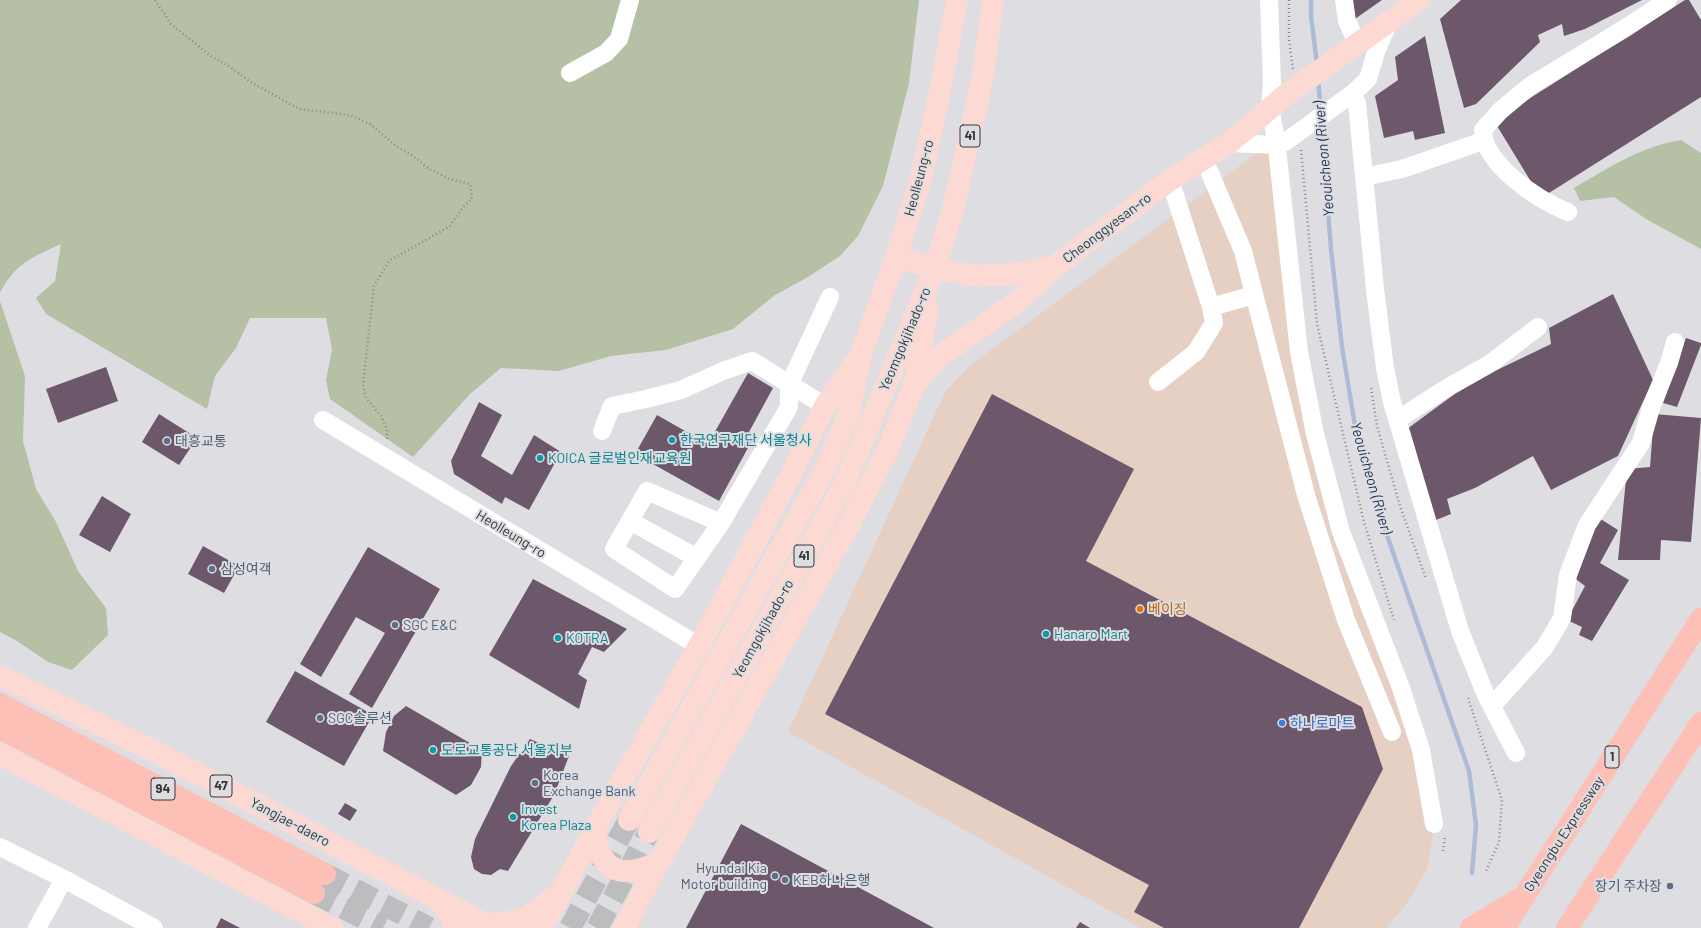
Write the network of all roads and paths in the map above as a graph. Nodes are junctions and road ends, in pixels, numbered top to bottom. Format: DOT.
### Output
graph roads {
  1 [pos="155,0"];
  2 [pos="630,0"];
  3 [pos="957,0"];
  4 [pos="993,0"];
  5 [pos="1269,0"];
  6 [pos="1290,0"];
  7 [pos="1344,0"];
  8 [pos="1419,0"];
  9 [pos="1668,0"];
  10 [pos="1389,21"];
  11 [pos="1352,47"];
  12 [pos="570,73"];
  13 [pos="1290,84"];
  14 [pos="1352,94"];
  15 [pos="1270,108"];
  16 [pos="1483,141"];
  17 [pos="1229,143"];
  18 [pos="1287,144"];
  19 [pos="1204,159"];
  20 [pos="1364,177"];
  21 [pos="1170,180"];
  22 [pos="1568,212"];
  23 [pos="896,257"];
  24 [pos="1056,266"];
  25 [pos="935,268"];
  26 [pos="1254,295"];
  27 [pos="830,297"];
  28 [pos="1211,307"];
  29 [pos="1538,327"];
  30 [pos="1675,342"];
  31 [pos="862,351"];
  32 [pos="1158,382"];
  33 [pos="915,383"];
  34 [pos="789,384"];
  35 [pos="825,406"];
  36 [pos="324,420"];
  37 [pos="1397,420"];
  38 [pos="602,431"];
  39 [pos="386,458"];
  40 [pos="630,521"];
  41 [pos="721,523"];
  42 [pos="697,558"];
  43 [pos="1701,619"];
  44 [pos="1396,626"];
  45 [pos="699,646"];
  46 [pos="0,676"];
  47 [pos="0,704"];
  48 [pos="1492,706"];
  49 [pos="1701,723"];
  50 [pos="0,728"];
  51 [pos="1392,732"];
  52 [pos="1516,753"];
  53 [pos="0,754"];
  54 [pos="629,820"];
  55 [pos="1440,828"];
  56 [pos="595,829"];
  57 [pos="650,832"];
  58 [pos="0,847"];
  59 [pos="1444,851"];
  60 [pos="659,862"];
  61 [pos="325,874"];
  62 [pos="64,879"];
  63 [pos="567,880"];
  64 [pos="314,893"];
  65 [pos="1524,896"];
  66 [pos="439,900"];
  67 [pos="135,924"];
  68 [pos="627,924"];
  69 [pos="488,926"];
  70 [pos="37,928"];
  71 [pos="154,928"];
  72 [pos="332,928"];
  73 [pos="455,928"];
  74 [pos="542,928"];
  75 [pos="1472,928"];
  76 [pos="1504,928"];
  77 [pos="1567,928"];
  1 -- 39 [label="path"];
  2 -- 12 [label="street"];
  3 -- 23 [label="main road, Heolleung-ro / 41"];
  4 -- 25 [label="main road, 41"];
  5 -- 15 [label="street"];
  6 -- 13 [label="path"];
  7 -- 11 [label="street"];
  8 -- 10 [label="main road"];
  9 -- 16 [label="street"];
  10 -- 11 [label="main road"];
  10 -- 14 [label="street"];
  11 -- 13 [label="main road, Cheonggyesan-ro"];
  13 -- 15 [label="main road, Cheonggyesan-ro"];
  14 -- 18 [label="street"];
  14 -- 20 [label="street"];
  15 -- 17 [label="main road, Cheonggyesan-ro"];
  15 -- 18 [label="street"];
  16 -- 20 [label="street"];
  16 -- 22 [label="street"];
  17 -- 18 [label="street"];
  17 -- 19 [label="main road, Cheonggyesan-ro"];
  18 -- 44 [label="path"];
  18 -- 55 [label="street"];
  19 -- 21 [label="main road, Cheonggyesan-ro"];
  19 -- 26 [label="street"];
  20 -- 37 [label="street"];
  21 -- 24 [label="main road, Cheonggyesan-ro"];
  21 -- 28 [label="street"];
  23 -- 25 [label="main road, Cheonggyesan-ro"];
  23 -- 31 [label="main road, Heolleung-ro / 41"];
  24 -- 25 [label="main road, Cheonggyesan-ro"];
  24 -- 33 [label="main road"];
  25 -- 33 [label="main road"];
  25 -- 57 [label="main road, Yeomgokjihado-ro / 41"];
  26 -- 28 [label="street"];
  26 -- 51 [label="street"];
  27 -- 34 [label="street"];
  28 -- 32 [label="street"];
  29 -- 37 [label="street"];
  30 -- 48 [label="street"];
  31 -- 35 [label="main road"];
  31 -- 54 [label="main road, Yeomgokjihado-ro / 41"];
  33 -- 60 [label="main road"];
  34 -- 35 [label="street"];
  34 -- 38 [label="street"];
  34 -- 41 [label="street"];
  35 -- 45 [label="main road"];
  36 -- 39 [label="street, Heolleung-ro"];
  37 -- 48 [label="street"];
  39 -- 45 [label="street, Heolleung-ro"];
  40 -- 41 [label="street"];
  40 -- 42 [label="street"];
  40 -- 42 [label="street"];
  41 -- 42 [label="street"];
  43 -- 65 [label="highway, Gyeongbu Expressway / 1"];
  45 -- 56 [label="main road"];
  46 -- 66 [label="main road, Yangjae-daero / 47"];
  47 -- 61 [label="highway, 94"];
  48 -- 52 [label="street"];
  49 -- 77 [label="highway"];
  50 -- 64 [label="highway, 94"];
  53 -- 72 [label="main road"];
  55 -- 59 [label="path"];
  56 -- 60 [label="main road"];
  56 -- 63 [label="main road"];
  58 -- 62 [label="street"];
  60 -- 68 [label="main road"];
  62 -- 67 [label="street"];
  62 -- 70 [label="street"];
  63 -- 69 [label="main road"];
  63 -- 74 [label="main road"];
  65 -- 75 [label="highway"];
  65 -- 76 [label="highway, Gyeongbu Expressway / 1"];
  66 -- 69 [label="main road, Yangjae-daero / 47"];
  66 -- 73 [label="main road"];
  67 -- 71 [label="street"];
}
